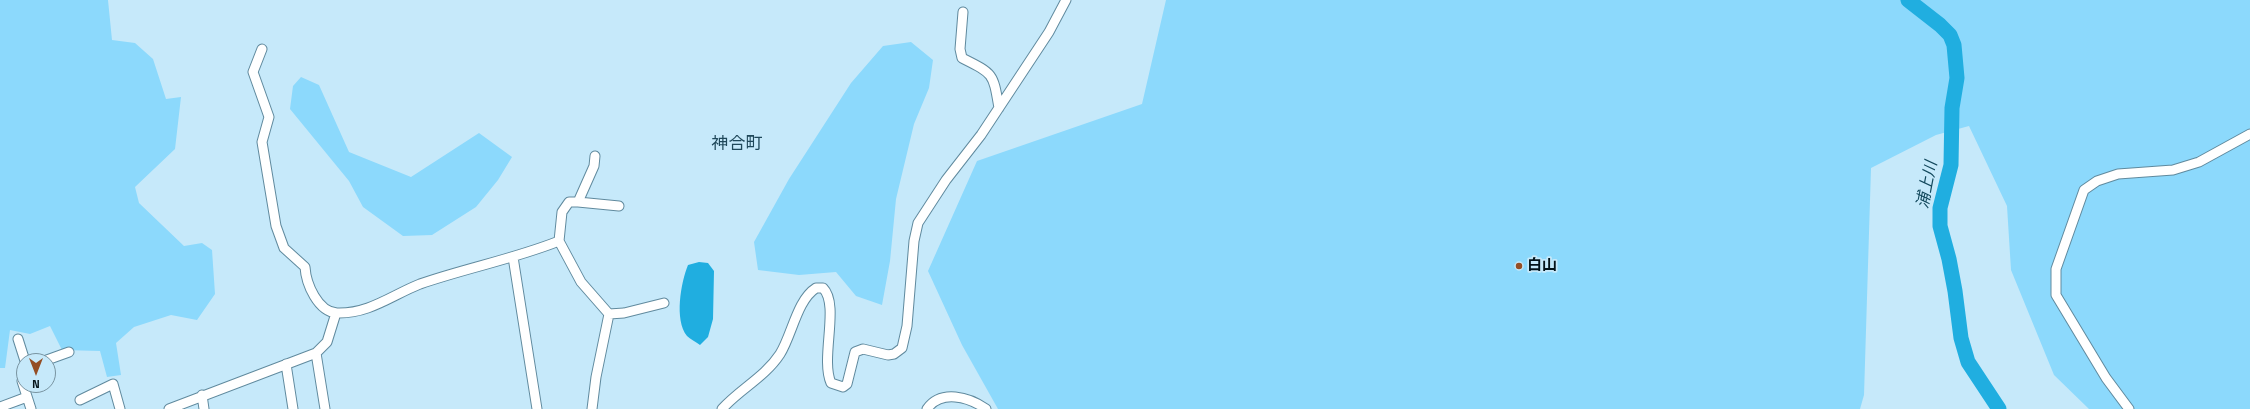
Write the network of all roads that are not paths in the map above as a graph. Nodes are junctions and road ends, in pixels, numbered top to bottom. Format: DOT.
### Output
graph roads {
  1 [pos="1066,0"];
  2 [pos="963,12"];
  3 [pos="262,49"];
  4 [pos="998,108"];
  5 [pos="2250,134"];
  6 [pos="595,156"];
  7 [pos="578,202"];
  8 [pos="619,206"];
  9 [pos="559,241"];
  10 [pos="513,257"];
  11 [pos="664,303"];
  12 [pos="336,313"];
  13 [pos="609,314"];
  14 [pos="18,339"];
  15 [pos="68,352"];
  16 [pos="22,353"];
  17 [pos="316,353"];
  18 [pos="56,356"];
  19 [pos="286,364"];
  20 [pos="26,393"];
  21 [pos="202,395"];
  22 [pos="27,397"];
  23 [pos="80,400"];
  24 [pos="0,407"];
  25 [pos="180,407"];
  26 [pos="31,409"];
  27 [pos="120,409"];
  28 [pos="170,409"];
  29 [pos="204,409"];
  30 [pos="293,409"];
  31 [pos="325,409"];
  32 [pos="537,409"];
  33 [pos="592,409"];
  34 [pos="722,409"];
  35 [pos="927,409"];
  36 [pos="986,409"];
  37 [pos="2129,409"];
  1 -- 4 [label="street"];
  2 -- 4 [label="street"];
  3 -- 12 [label="street"];
  4 -- 34 [label="street"];
  5 -- 37 [label="street"];
  6 -- 7 [label="street"];
  7 -- 8 [label="street"];
  7 -- 9 [label="street"];
  9 -- 10 [label="street"];
  9 -- 13 [label="street"];
  10 -- 12 [label="street"];
  10 -- 32 [label="street"];
  11 -- 13 [label="street"];
  12 -- 17 [label="street"];
  13 -- 33 [label="street"];
  14 -- 16 [label="street"];
  15 -- 18 [label="street"];
  17 -- 19 [label="street"];
  17 -- 31 [label="street"];
  19 -- 21 [label="street"];
  19 -- 30 [label="street"];
  20 -- 22 [label="street"];
  21 -- 25 [label="street"];
  21 -- 29 [label="street"];
  22 -- 24 [label="street"];
  22 -- 26 [label="street"];
  23 -- 27 [label="street"];
  25 -- 28 [label="street"];
  35 -- 36 [label="street"];
}
